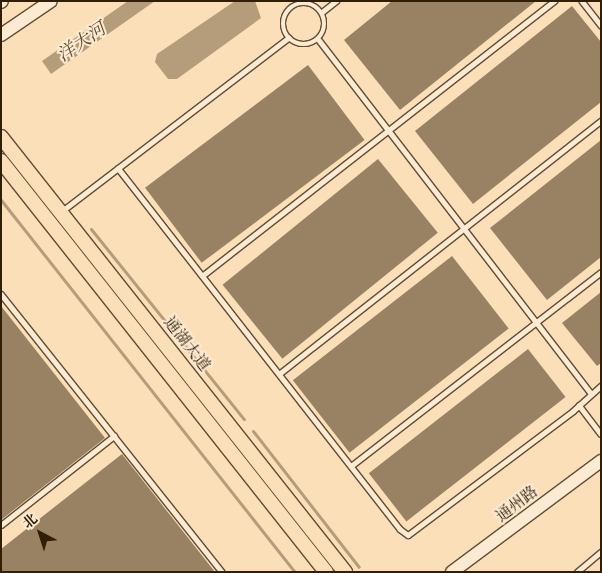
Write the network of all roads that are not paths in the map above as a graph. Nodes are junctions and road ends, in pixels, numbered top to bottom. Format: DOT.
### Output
graph roads {
  1 [pos="51,1"];
  2 [pos="336,1"];
  3 [pos="554,1"];
  4 [pos="582,1"];
  5 [pos="322,12"];
  6 [pos="601,25"];
  7 [pos="1,35"];
  8 [pos="288,38"];
  9 [pos="318,40"];
  10 [pos="601,121"];
  11 [pos="389,131"];
  12 [pos="1,138"];
  13 [pos="1,161"];
  14 [pos="118,168"];
  15 [pos="55,217"];
  16 [pos="464,228"];
  17 [pos="601,272"];
  18 [pos="202,276"];
  19 [pos="1,294"];
  20 [pos="536,322"];
  21 [pos="279,374"];
  22 [pos="601,386"];
  23 [pos="591,393"];
  24 [pos="579,405"];
  25 [pos="601,434"];
  26 [pos="114,436"];
  27 [pos="601,461"];
  28 [pos="351,466"];
  29 [pos="1,525"];
  30 [pos="601,552"];
  31 [pos="222,572"];
  32 [pos="326,572"];
  33 [pos="345,572"];
  34 [pos="452,572"];
  35 [pos="577,572"];
  1 -- 7 [label="street"];
  2 -- 5 [label="lane"];
  3 -- 11 [label="lane"];
  4 -- 6 [label="lane"];
  5 -- 8 [label="lane"];
  5 -- 9 [label="lane"];
  8 -- 9 [label="lane"];
  8 -- 14 [label="lane"];
  9 -- 11 [label="lane"];
  10 -- 16 [label="lane"];
  11 -- 16 [label="lane"];
  11 -- 18 [label="lane"];
  12 -- 15 [label="main road, 通湖大道"];
  13 -- 15 [label="main road, 通湖大道"];
  14 -- 15 [label="lane"];
  14 -- 18 [label="lane"];
  15 -- 32 [label="main road, 通湖大道"];
  15 -- 33 [label="main road, 通湖大道"];
  16 -- 20 [label="lane"];
  16 -- 21 [label="lane"];
  17 -- 20 [label="lane"];
  18 -- 21 [label="lane"];
  19 -- 26 [label="lane"];
  20 -- 23 [label="lane"];
  20 -- 28 [label="lane"];
  21 -- 28 [label="lane"];
  22 -- 23 [label="lane"];
  23 -- 24 [label="lane"];
  24 -- 25 [label="lane"];
  24 -- 28 [label="lane"];
  26 -- 29 [label="lane"];
  26 -- 31 [label="lane"];
  27 -- 34 [label="street, 通州路"];
  30 -- 35 [label="lane"];
}
